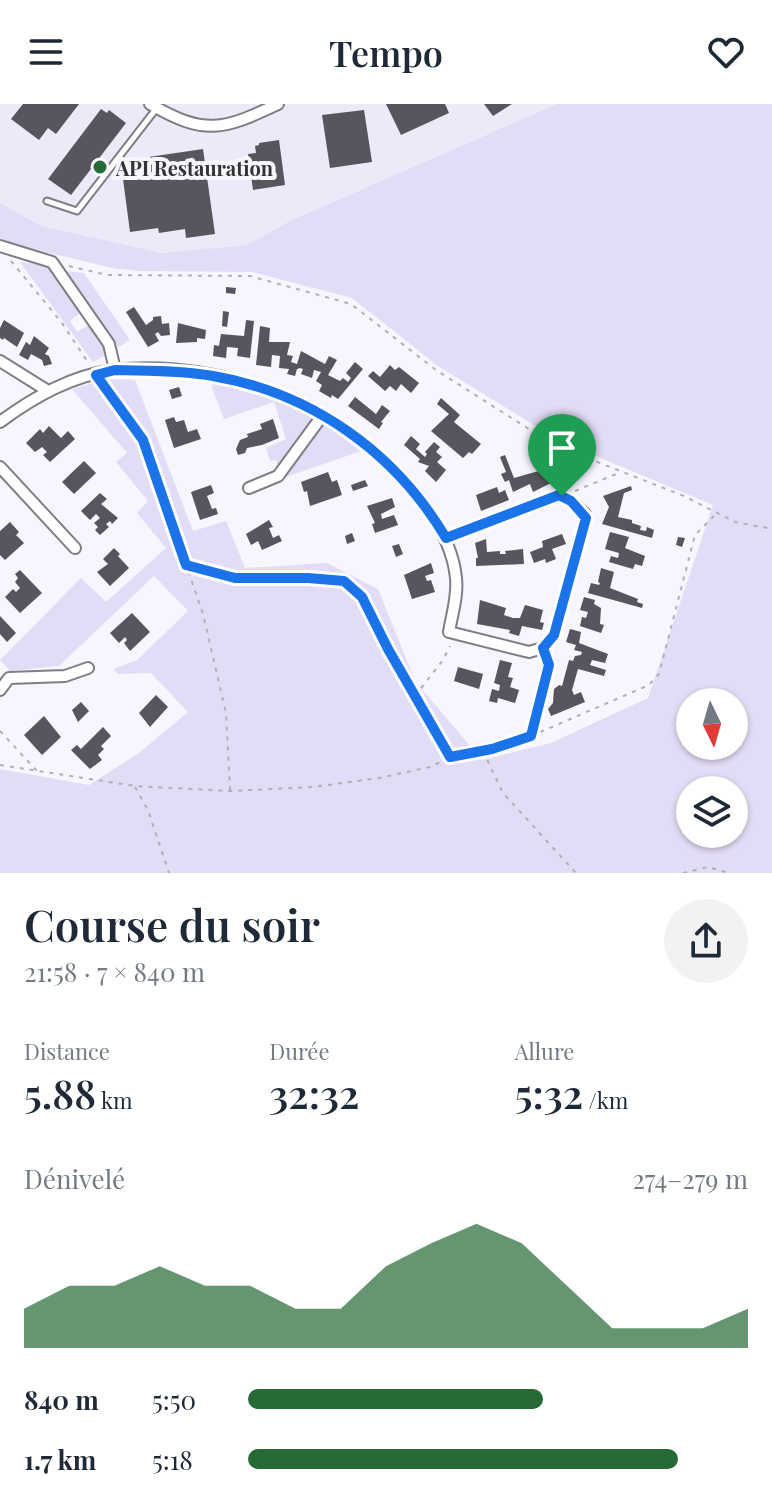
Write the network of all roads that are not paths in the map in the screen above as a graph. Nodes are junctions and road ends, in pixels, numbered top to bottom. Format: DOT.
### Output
graph roads {
  1 [pos="274,105"];
  2 [pos="153,106"];
  3 [pos="47,201"];
  4 [pos="1,247"];
  5 [pos="0,361"];
  6 [pos="115,370"];
  7 [pos="48,391"];
  8 [pos="322,416"];
  9 [pos="0,422"];
  10 [pos="0,467"];
  11 [pos="249,488"];
  12 [pos="446,538"];
  13 [pos="75,548"];
  14 [pos="88,668"];
  15 [pos="0,690"];
  1 -- 2 [label="street"];
  2 -- 3 [label="lane"];
  4 -- 6 [label="street"];
  5 -- 7 [label="street"];
  6 -- 7 [label="street"];
  6 -- 8 [label="street"];
  7 -- 9 [label="street"];
  8 -- 11 [label="street"];
  8 -- 12 [label="street"];
  10 -- 13 [label="street"];
  12 -- 12 [label="street"];
  14 -- 15 [label="street"];
}
